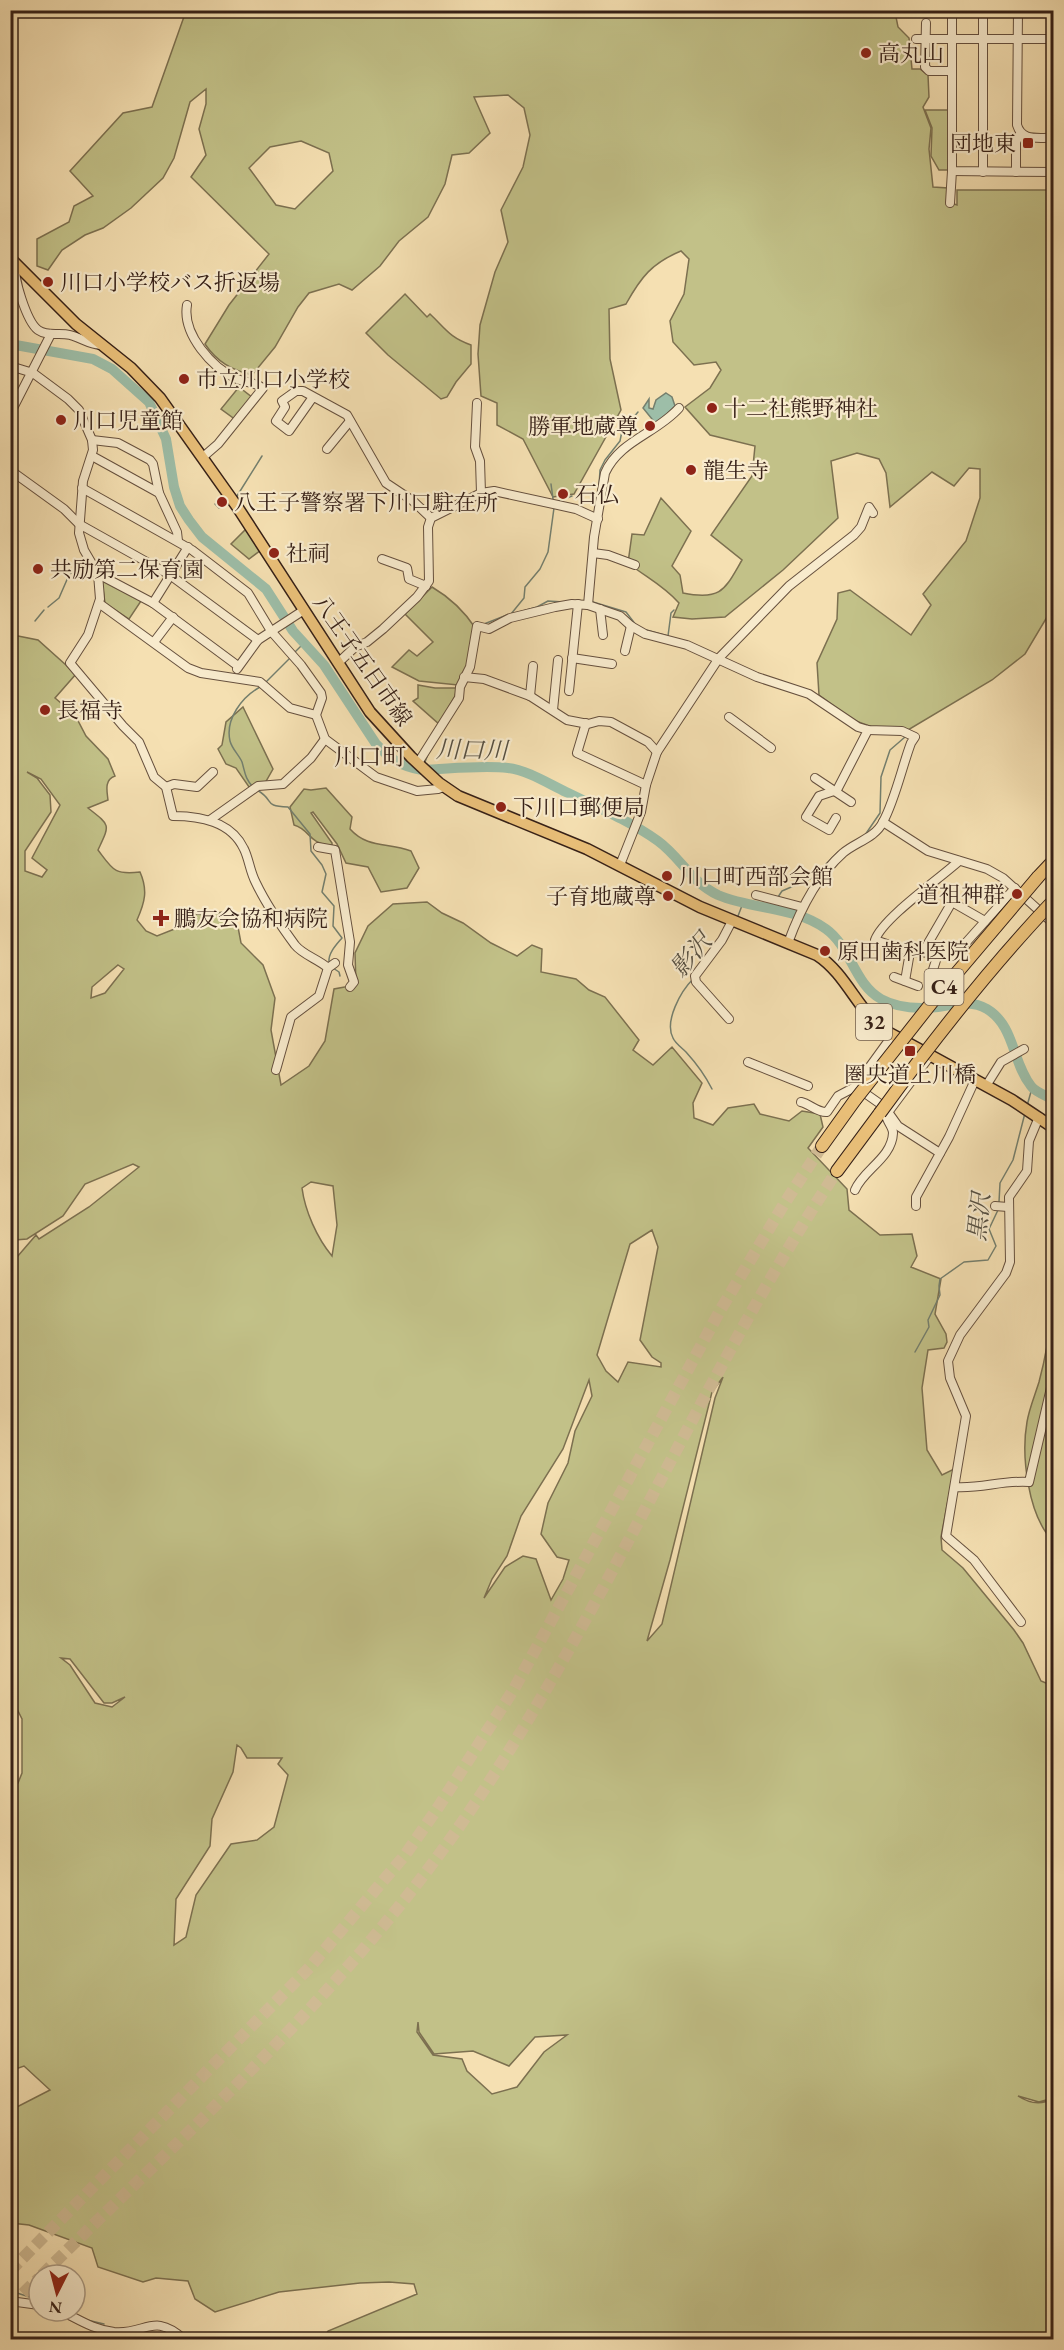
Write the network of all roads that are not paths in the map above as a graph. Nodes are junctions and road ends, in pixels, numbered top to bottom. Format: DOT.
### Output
graph roads {
  1 [pos="952,10"];
  2 [pos="983,10"];
  3 [pos="1018,10"];
  4 [pos="1052,10"];
  5 [pos="926,22"];
  6 [pos="984,38"];
  7 [pos="920,39"];
  8 [pos="952,39"];
  9 [pos="1018,39"];
  10 [pos="1053,39"];
  11 [pos="952,71"];
  12 [pos="1053,71"];
  13 [pos="1053,103"];
  14 [pos="1020,134"];
  15 [pos="1053,138"];
  16 [pos="952,171"];
  17 [pos="983,172"];
  18 [pos="1016,172"];
  19 [pos="1053,172"];
  20 [pos="950,203"];
  21 [pos="13,261"];
  22 [pos="188,306"];
  23 [pos="51,334"];
  24 [pos="102,345"];
  25 [pos="10,366"];
  26 [pos="35,369"];
  27 [pos="313,397"];
  28 [pos="477,404"];
  29 [pos="679,408"];
  30 [pos="10,414"];
  31 [pos="350,421"];
  32 [pos="92,440"];
  33 [pos="327,449"];
  34 [pos="92,456"];
  35 [pos="203,458"];
  36 [pos="10,470"];
  37 [pos="82,488"];
  38 [pos="481,493"];
  39 [pos="159,494"];
  40 [pos="873,513"];
  41 [pos="431,518"];
  42 [pos="598,519"];
  43 [pos="79,524"];
  44 [pos="178,541"];
  45 [pos="188,547"];
  46 [pos="593,553"];
  47 [pos="382,559"];
  48 [pos="635,565"];
  49 [pos="98,573"];
  50 [pos="170,575"];
  51 [pos="426,586"];
  52 [pos="588,602"];
  53 [pos="153,603"];
  54 [pos="100,604"];
  55 [pos="578,604"];
  56 [pos="600,609"];
  57 [pos="304,610"];
  58 [pos="173,617"];
  59 [pos="631,626"];
  60 [pos="274,630"];
  61 [pos="603,635"];
  62 [pos="258,640"];
  63 [pos="154,642"];
  64 [pos="625,651"];
  65 [pos="572,658"];
  66 [pos="719,658"];
  67 [pos="558,660"];
  68 [pos="338,663"];
  69 [pos="612,664"];
  70 [pos="238,666"];
  71 [pos="533,666"];
  72 [pos="556,674"];
  73 [pos="570,675"];
  74 [pos="464,677"];
  75 [pos="234,678"];
  76 [pos="569,691"];
  77 [pos="530,696"];
  78 [pos="553,710"];
  79 [pos="316,715"];
  80 [pos="729,717"];
  81 [pos="586,723"];
  82 [pos="868,730"];
  83 [pos="324,739"];
  84 [pos="771,748"];
  85 [pos="657,752"];
  86 [pos="418,763"];
  87 [pos="213,772"];
  88 [pos="815,778"];
  89 [pos="441,785"];
  90 [pos="646,785"];
  91 [pos="166,787"];
  92 [pos="833,791"];
  93 [pos="851,802"];
  94 [pos="836,818"];
  95 [pos="210,820"];
  96 [pos="883,822"];
  97 [pos="318,847"];
  98 [pos="1053,860"];
  99 [pos="958,861"];
  100 [pos="620,865"];
  101 [pos="1015,888"];
  102 [pos="756,895"];
  103 [pos="1053,900"];
  104 [pos="801,908"];
  105 [pos="985,921"];
  106 [pos="735,922"];
  107 [pos="1053,923"];
  108 [pos="788,943"];
  109 [pos="910,952"];
  110 [pos="923,952"];
  111 [pos="938,954"];
  112 [pos="894,977"];
  113 [pos="930,979"];
  114 [pos="905,981"];
  115 [pos="918,986"];
  116 [pos="350,987"];
  117 [pos="729,1019"];
  118 [pos="892,1036"];
  119 [pos="1024,1049"];
  120 [pos="930,1056"];
  121 [pos="748,1062"];
  122 [pos="276,1070"];
  123 [pos="975,1080"];
  124 [pos="808,1086"];
  125 [pos="855,1086"];
  126 [pos="986,1086"];
  127 [pos="801,1102"];
  128 [pos="885,1112"];
  129 [pos="1032,1113"];
  130 [pos="1053,1128"];
  131 [pos="822,1146"];
  132 [pos="940,1153"];
  133 [pos="837,1171"];
  134 [pos="855,1190"];
  135 [pos="916,1206"];
  136 [pos="1053,1375"];
  137 [pos="955,1487"];
  138 [pos="1022,1622"];
  139 [pos="10,2301"];
  140 [pos="27,2303"];
  141 [pos="81,2323"];
  142 [pos="185,2340"];
  1 -- 8 [label="street"];
  2 -- 6 [label="street"];
  3 -- 9 [label="street"];
  4 -- 10 [label="street"];
  5 -- 7 [label="street"];
  6 -- 8 [label="street"];
  6 -- 9 [label="street"];
  6 -- 17 [label="street"];
  7 -- 8 [label="street"];
  7 -- 11 [label="street"];
  8 -- 11 [label="street"];
  9 -- 10 [label="street"];
  9 -- 14 [label="street"];
  10 -- 12 [label="street"];
  11 -- 16 [label="street"];
  12 -- 13 [label="street"];
  14 -- 15 [label="street"];
  14 -- 18 [label="street"];
  16 -- 17 [label="street"];
  16 -- 20 [label="street"];
  17 -- 18 [label="street"];
  18 -- 19 [label="street"];
  21 -- 23 [label="street"];
  21 -- 24 [label="main road, 八王子五日市線 / 32"];
  22 -- 35 [label="street"];
  23 -- 24 [label="street"];
  23 -- 26 [label="street"];
  24 -- 35 [label="main road, 八王子五日市線 / 32"];
  25 -- 26 [label="street"];
  26 -- 30 [label="street"];
  26 -- 32 [label="street"];
  27 -- 27 [label="street"];
  27 -- 31 [label="street"];
  28 -- 38 [label="street"];
  29 -- 42 [label="street"];
  31 -- 33 [label="street"];
  31 -- 41 [label="street"];
  32 -- 34 [label="street"];
  32 -- 39 [label="street"];
  34 -- 37 [label="street"];
  34 -- 39 [label="street"];
  35 -- 57 [label="main road, 八王子五日市線 / 32"];
  36 -- 43 [label="street"];
  37 -- 43 [label="street"];
  37 -- 44 [label="street"];
  38 -- 41 [label="street"];
  38 -- 42 [label="street"];
  39 -- 44 [label="street"];
  40 -- 66 [label="street"];
  41 -- 51 [label="street"];
  42 -- 46 [label="street"];
  43 -- 49 [label="street"];
  43 -- 50 [label="street"];
  44 -- 45 [label="street"];
  45 -- 50 [label="street"];
  45 -- 60 [label="street"];
  46 -- 48 [label="street"];
  46 -- 52 [label="street"];
  47 -- 51 [label="street"];
  49 -- 53 [label="street"];
  49 -- 54 [label="street"];
  50 -- 53 [label="street"];
  50 -- 62 [label="street"];
  51 -- 68 [label="street"];
  52 -- 55 [label="street"];
  52 -- 56 [label="street"];
  53 -- 58 [label="street"];
  54 -- 63 [label="street"];
  54 -- 91 [label="street"];
  55 -- 65 [label="street"];
  55 -- 74 [label="street"];
  56 -- 59 [label="street"];
  56 -- 61 [label="street"];
  57 -- 60 [label="street"];
  57 -- 68 [label="main road, 八王子五日市線 / 32"];
  58 -- 63 [label="street"];
  58 -- 70 [label="street"];
  59 -- 64 [label="street"];
  59 -- 66 [label="street"];
  60 -- 62 [label="street"];
  60 -- 79 [label="street"];
  62 -- 70 [label="street"];
  63 -- 75 [label="street"];
  65 -- 69 [label="street"];
  65 -- 73 [label="street"];
  66 -- 82 [label="street"];
  66 -- 85 [label="street"];
  67 -- 72 [label="street"];
  68 -- 86 [label="main road, 八王子五日市線 / 32"];
  70 -- 75 [label="street"];
  71 -- 77 [label="street"];
  72 -- 73 [label="street"];
  72 -- 78 [label="street"];
  73 -- 76 [label="street"];
  74 -- 77 [label="street"];
  74 -- 86 [label="street"];
  75 -- 79 [label="street"];
  77 -- 78 [label="street"];
  78 -- 81 [label="street"];
  79 -- 83 [label="street"];
  80 -- 84 [label="street"];
  81 -- 85 [label="street"];
  81 -- 90 [label="street"];
  82 -- 92 [label="street"];
  82 -- 96 [label="street"];
  83 -- 89 [label="street"];
  83 -- 95 [label="street"];
  85 -- 90 [label="street"];
  86 -- 89 [label="main road, 八王子五日市線 / 32"];
  87 -- 91 [label="street"];
  88 -- 92 [label="street"];
  89 -- 100 [label="main road, 八王子五日市線 / 32"];
  90 -- 100 [label="street"];
  91 -- 95 [label="street"];
  92 -- 93 [label="street"];
  92 -- 94 [label="street"];
  95 -- 122 [label="street"];
  96 -- 99 [label="street"];
  96 -- 104 [label="street"];
  97 -- 116 [label="street"];
  98 -- 131 [label="highway, C4, bridge"];
  99 -- 101 [label="street"];
  99 -- 109 [label="street"];
  100 -- 106 [label="main road, 八王子五日市線 / 32"];
  101 -- 105 [label="street"];
  101 -- 107 [label="street"];
  102 -- 104 [label="street"];
  103 -- 128 [label="highway, C4, bridge"];
  104 -- 108 [label="street"];
  105 -- 110 [label="street"];
  105 -- 111 [label="street"];
  106 -- 108 [label="main road, 八王子五日市線 / 32"];
  106 -- 117 [label="street"];
  108 -- 118 [label="main road, 八王子五日市線 / 32"];
  109 -- 110 [label="street"];
  109 -- 114 [label="street"];
  110 -- 111 [label="street"];
  111 -- 113 [label="street"];
  112 -- 114 [label="street"];
  114 -- 115 [label="street"];
  118 -- 120 [label="main road, 八王子五日市線 / 32"];
  118 -- 125 [label="street"];
  119 -- 126 [label="street"];
  120 -- 123 [label="main road, 八王子五日市線 / 32"];
  120 -- 128 [label="street"];
  121 -- 124 [label="street"];
  123 -- 126 [label="main road, 八王子五日市線 / 32"];
  123 -- 132 [label="street"];
  125 -- 127 [label="street"];
  125 -- 128 [label="street"];
  126 -- 129 [label="main road, 八王子五日市線 / 32"];
  128 -- 132 [label="street"];
  128 -- 133 [label="highway, C4"];
  128 -- 134 [label="street"];
  129 -- 130 [label="main road, 八王子五日市線 / 32"];
  129 -- 137 [label="street"];
  132 -- 135 [label="street"];
  136 -- 137 [label="street"];
  137 -- 138 [label="street"];
  139 -- 140 [label="street"];
  141 -- 142 [label="street"];
}
